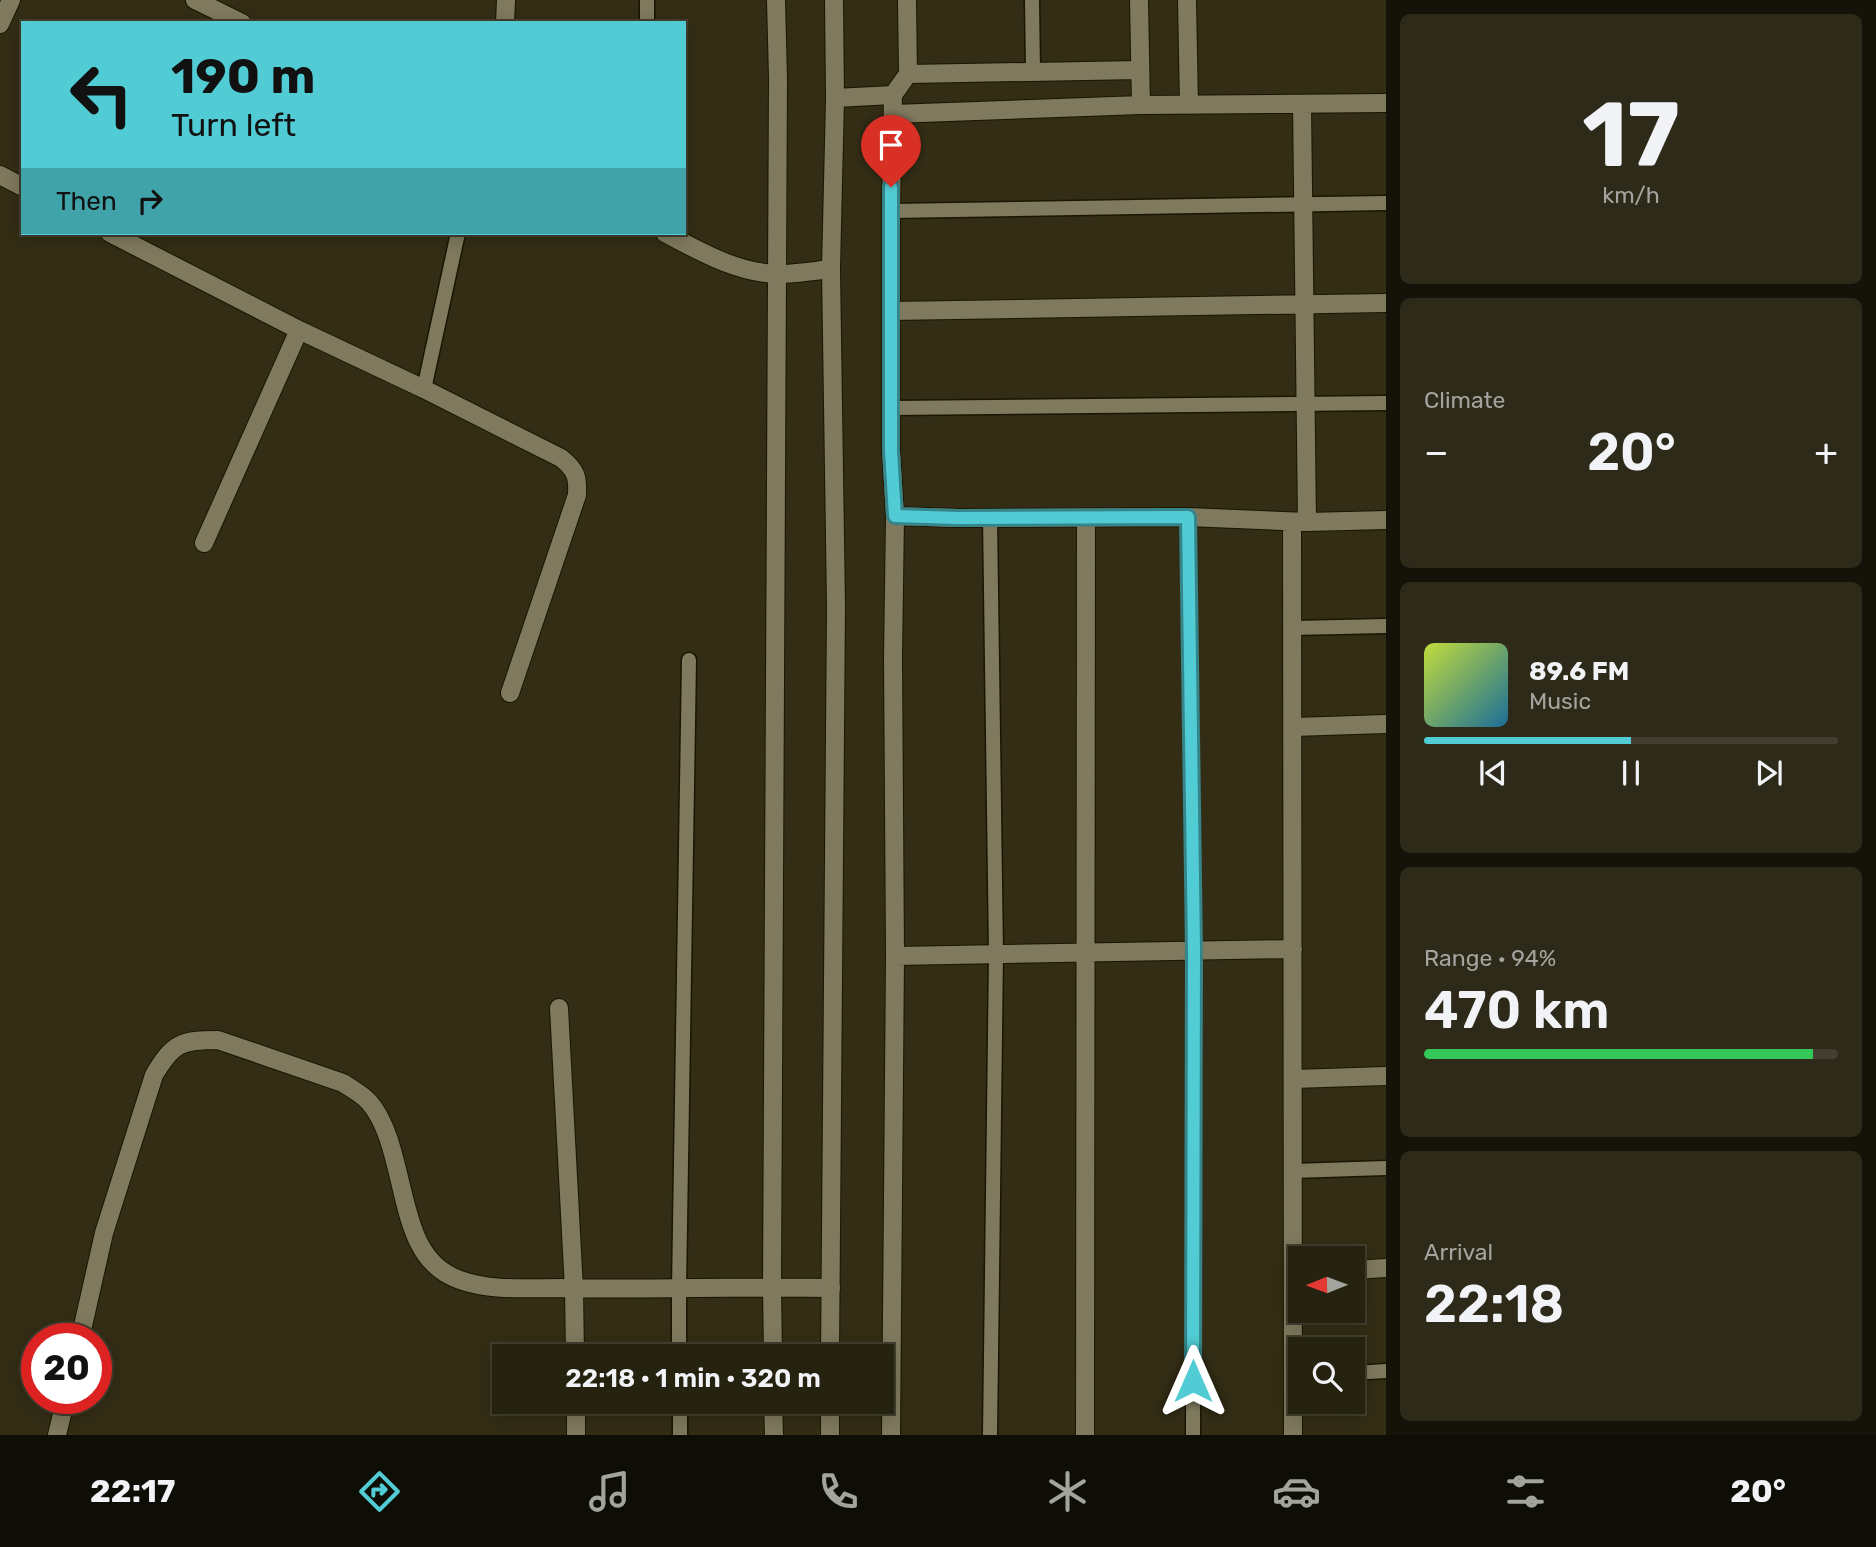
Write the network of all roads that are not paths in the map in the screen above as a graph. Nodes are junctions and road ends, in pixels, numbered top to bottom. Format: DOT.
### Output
graph roads {
  1 [pos="11,0"];
  2 [pos="195,0"];
  3 [pos="506,0"];
  4 [pos="647,0"];
  5 [pos="776,0"];
  6 [pos="834,0"];
  7 [pos="907,0"];
  8 [pos="1032,0"];
  9 [pos="1139,0"];
  10 [pos="1187,0"];
  11 [pos="238,21"];
  12 [pos="505,21"];
  13 [pos="647,21"];
  14 [pos="0,23"];
  15 [pos="1140,70"];
  16 [pos="1033,71"];
  17 [pos="908,74"];
  18 [pos="893,95"];
  19 [pos="835,98"];
  20 [pos="1386,103"];
  21 [pos="1302,104"];
  22 [pos="1141,105"];
  23 [pos="1189,105"];
  24 [pos="893,114"];
  25 [pos="0,175"];
  26 [pos="21,186"];
  27 [pos="1386,203"];
  28 [pos="1303,204"];
  29 [pos="891,211"];
  30 [pos="114,235"];
  31 [pos="458,235"];
  32 [pos="669,235"];
  33 [pos="831,269"];
  34 [pos="777,274"];
  35 [pos="1386,303"];
  36 [pos="1304,304"];
  37 [pos="891,311"];
  38 [pos="299,330"];
  39 [pos="424,389"];
  40 [pos="1305,403"];
  41 [pos="1386,403"];
  42 [pos="892,408"];
  43 [pos="895,516"];
  44 [pos="990,517"];
  45 [pos="1188,517"];
  46 [pos="1086,518"];
  47 [pos="1386,520"];
  48 [pos="1300,522"];
  49 [pos="204,543"];
  50 [pos="1386,626"];
  51 [pos="1293,628"];
  52 [pos="689,660"];
  53 [pos="510,693"];
  54 [pos="1386,724"];
  55 [pos="1293,727"];
  56 [pos="1293,949"];
  57 [pos="1194,951"];
  58 [pos="1086,953"];
  59 [pos="996,954"];
  60 [pos="895,956"];
  61 [pos="559,1008"];
  62 [pos="1386,1076"];
  63 [pos="1293,1079"];
  64 [pos="1386,1168"];
  65 [pos="1293,1171"];
  66 [pos="1296,1246"];
  67 [pos="1386,1268"];
  68 [pos="1365,1269"];
  69 [pos="772,1287"];
  70 [pos="679,1288"];
  71 [pos="831,1288"];
  72 [pos="574,1289"];
  73 [pos="83,1323"];
  74 [pos="575,1344"];
  75 [pos="679,1344"];
  76 [pos="773,1344"];
  77 [pos="830,1344"];
  78 [pos="1386,1371"];
  79 [pos="1365,1372"];
  80 [pos="62,1414"];
  81 [pos="576,1414"];
  82 [pos="680,1414"];
  83 [pos="774,1414"];
  84 [pos="830,1414"];
  85 [pos="1294,1414"];
  86 [pos="57,1435"];
  87 [pos="576,1435"];
  88 [pos="680,1435"];
  89 [pos="774,1435"];
  90 [pos="830,1435"];
  91 [pos="891,1435"];
  92 [pos="990,1435"];
  93 [pos="1085,1435"];
  94 [pos="1193,1435"];
  95 [pos="1293,1435"];
  1 -- 14 [label="street"];
  2 -- 11 [label="street"];
  3 -- 12 [label="street"];
  4 -- 13 [label="lane"];
  5 -- 34 [label="street"];
  6 -- 19 [label="street"];
  7 -- 17 [label="street"];
  8 -- 16 [label="lane"];
  9 -- 15 [label="street"];
  10 -- 23 [label="street"];
  15 -- 16 [label="street"];
  15 -- 22 [label="street"];
  16 -- 17 [label="street"];
  17 -- 18 [label="street"];
  18 -- 19 [label="street"];
  18 -- 24 [label="street"];
  19 -- 33 [label="street"];
  20 -- 21 [label="street"];
  21 -- 23 [label="street"];
  21 -- 28 [label="street"];
  22 -- 23 [label="street"];
  22 -- 24 [label="street"];
  24 -- 29 [label="street"];
  25 -- 26 [label="street"];
  27 -- 28 [label="lane"];
  28 -- 29 [label="lane"];
  28 -- 36 [label="street"];
  29 -- 37 [label="street"];
  30 -- 38 [label="street"];
  31 -- 39 [label="lane"];
  32 -- 34 [label="street"];
  33 -- 34 [label="street"];
  33 -- 71 [label="street"];
  34 -- 69 [label="street"];
  35 -- 36 [label="street"];
  36 -- 37 [label="street"];
  36 -- 40 [label="street"];
  37 -- 42 [label="street"];
  38 -- 39 [label="street"];
  38 -- 49 [label="street"];
  39 -- 53 [label="street"];
  40 -- 41 [label="lane"];
  40 -- 42 [label="lane"];
  40 -- 48 [label="street"];
  42 -- 43 [label="street"];
  43 -- 44 [label="street"];
  43 -- 60 [label="street"];
  44 -- 46 [label="street"];
  44 -- 59 [label="lane"];
  45 -- 46 [label="street"];
  45 -- 48 [label="street"];
  45 -- 57 [label="lane"];
  46 -- 58 [label="street"];
  47 -- 48 [label="street"];
  48 -- 51 [label="street"];
  50 -- 51 [label="lane"];
  51 -- 55 [label="street"];
  52 -- 70 [label="lane"];
  54 -- 55 [label="street"];
  55 -- 56 [label="street"];
  56 -- 57 [label="street"];
  56 -- 63 [label="street"];
  57 -- 58 [label="street"];
  57 -- 94 [label="lane"];
  58 -- 59 [label="street"];
  58 -- 93 [label="street"];
  59 -- 60 [label="street"];
  59 -- 92 [label="lane"];
  60 -- 91 [label="street"];
  61 -- 72 [label="street"];
  62 -- 63 [label="street"];
  63 -- 65 [label="street"];
  64 -- 65 [label="lane"];
  65 -- 66 [label="street"];
  67 -- 68 [label="street"];
  69 -- 70 [label="street"];
  69 -- 71 [label="street"];
  69 -- 76 [label="street"];
  70 -- 72 [label="street"];
  70 -- 75 [label="lane"];
  71 -- 77 [label="street"];
  72 -- 73 [label="street"];
  72 -- 74 [label="street"];
  78 -- 79 [label="lane"];
  80 -- 86 [label="street"];
  81 -- 87 [label="street"];
  82 -- 88 [label="lane"];
  83 -- 89 [label="street"];
  84 -- 90 [label="street"];
  85 -- 95 [label="street"];
}
